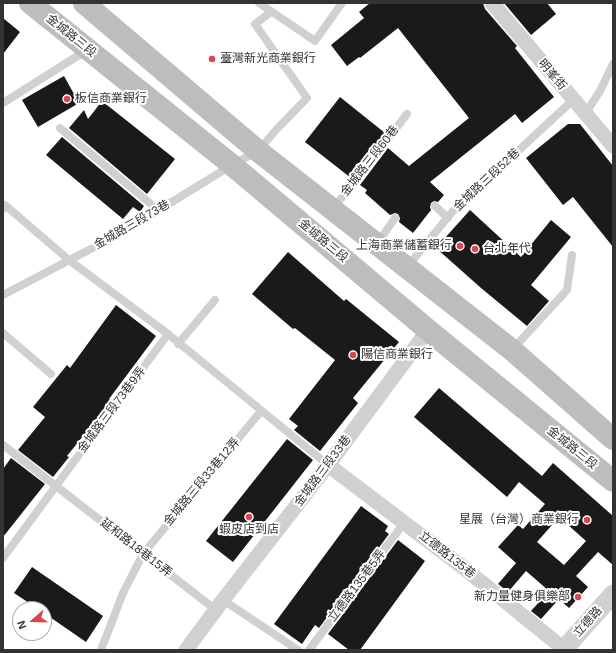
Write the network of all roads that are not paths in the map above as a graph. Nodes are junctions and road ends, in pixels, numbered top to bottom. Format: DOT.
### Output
graph roads {
  1 [pos="30,3"];
  2 [pos="84,3"];
  3 [pos="259,3"];
  4 [pos="342,3"];
  5 [pos="492,3"];
  6 [pos="271,12"];
  7 [pos="88,50"];
  8 [pos="613,64"];
  9 [pos="573,100"];
  10 [pos="3,103"];
  11 [pos="407,114"];
  12 [pos="585,114"];
  13 [pos="60,128"];
  14 [pos="613,146"];
  15 [pos="258,151"];
  16 [pos="232,165"];
  17 [pos="435,206"];
  18 [pos="4,207"];
  19 [pos="333,208"];
  20 [pos="158,210"];
  21 [pos="395,218"];
  22 [pos="448,218"];
  23 [pos="377,244"];
  24 [pos="572,255"];
  25 [pos="69,260"];
  26 [pos="407,267"];
  27 [pos="3,295"];
  28 [pos="215,300"];
  29 [pos="428,330"];
  30 [pos="3,333"];
  31 [pos="168,334"];
  32 [pos="178,344"];
  33 [pos="512,350"];
  34 [pos="51,374"];
  35 [pos="261,411"];
  36 [pos="613,439"];
  37 [pos="3,444"];
  38 [pos="328,465"];
  39 [pos="613,481"];
  40 [pos="55,486"];
  41 [pos="404,522"];
  42 [pos="143,554"];
  43 [pos="4,555"];
  44 [pos="613,594"];
  45 [pos="219,605"];
  46 [pos="101,650"];
  47 [pos="186,650"];
  48 [pos="298,650"];
  49 [pos="309,650"];
  50 [pos="563,650"];
  1 -- 7 [label="main road, 金城路三段"];
  2 -- 15 [label="main road"];
  3 -- 6 [label="lane"];
  4 -- 6 [label="lane"];
  5 -- 9 [label="street, 明峯街"];
  6 -- 15 [label="lane"];
  7 -- 10 [label="lane"];
  7 -- 16 [label="main road, 金城路三段"];
  8 -- 12 [label="lane"];
  9 -- 12 [label="street, 明峯街"];
  9 -- 22 [label="lane, 金城路三段52巷"];
  11 -- 19 [label="lane, 金城路三段60巷"];
  12 -- 14 [label="street, 明峯街"];
  13 -- 20 [label="lane"];
  15 -- 16 [label="lane, 金城路三段73巷"];
  15 -- 19 [label="main road"];
  16 -- 20 [label="lane, 金城路三段73巷"];
  16 -- 29 [label="main road, 金城路三段"];
  17 -- 22 [label="lane"];
  18 -- 25 [label="lane"];
  19 -- 23 [label="main road"];
  20 -- 25 [label="lane, 金城路三段73巷"];
  21 -- 23 [label="lane"];
  22 -- 26 [label="lane, 金城路三段52巷"];
  23 -- 26 [label="main road"];
  24 -- 33 [label="lane"];
  25 -- 27 [label="lane, 金城路三段73巷"];
  25 -- 31 [label="lane"];
  26 -- 33 [label="main road"];
  28 -- 32 [label="lane"];
  29 -- 38 [label="street, 金城路三段33巷"];
  29 -- 39 [label="main road, 金城路三段"];
  30 -- 34 [label="lane"];
  31 -- 32 [label="lane"];
  31 -- 40 [label="lane, 金城路三段73巷9弄"];
  32 -- 35 [label="lane"];
  33 -- 36 [label="main road"];
  35 -- 38 [label="lane"];
  35 -- 42 [label="lane, 金城路三段33巷12弄"];
  37 -- 40 [label="lane, 延和路18巷15弄"];
  38 -- 41 [label="street, 立德路135巷"];
  38 -- 45 [label="street, 金城路三段33巷"];
  40 -- 42 [label="lane, 延和路18巷15弄"];
  40 -- 43 [label="lane, 金城路三段73巷9弄"];
  41 -- 49 [label="lane, 立德路135巷5弄"];
  41 -- 50 [label="street, 立德路135巷"];
  42 -- 45 [label="lane, 延和路18巷15弄"];
  42 -- 46 [label="lane, 金城路三段33巷12弄"];
  44 -- 50 [label="street, 立德路"];
  45 -- 47 [label="street, 金城路三段33巷"];
  45 -- 48 [label="lane, 延和路18巷15弄"];
}
